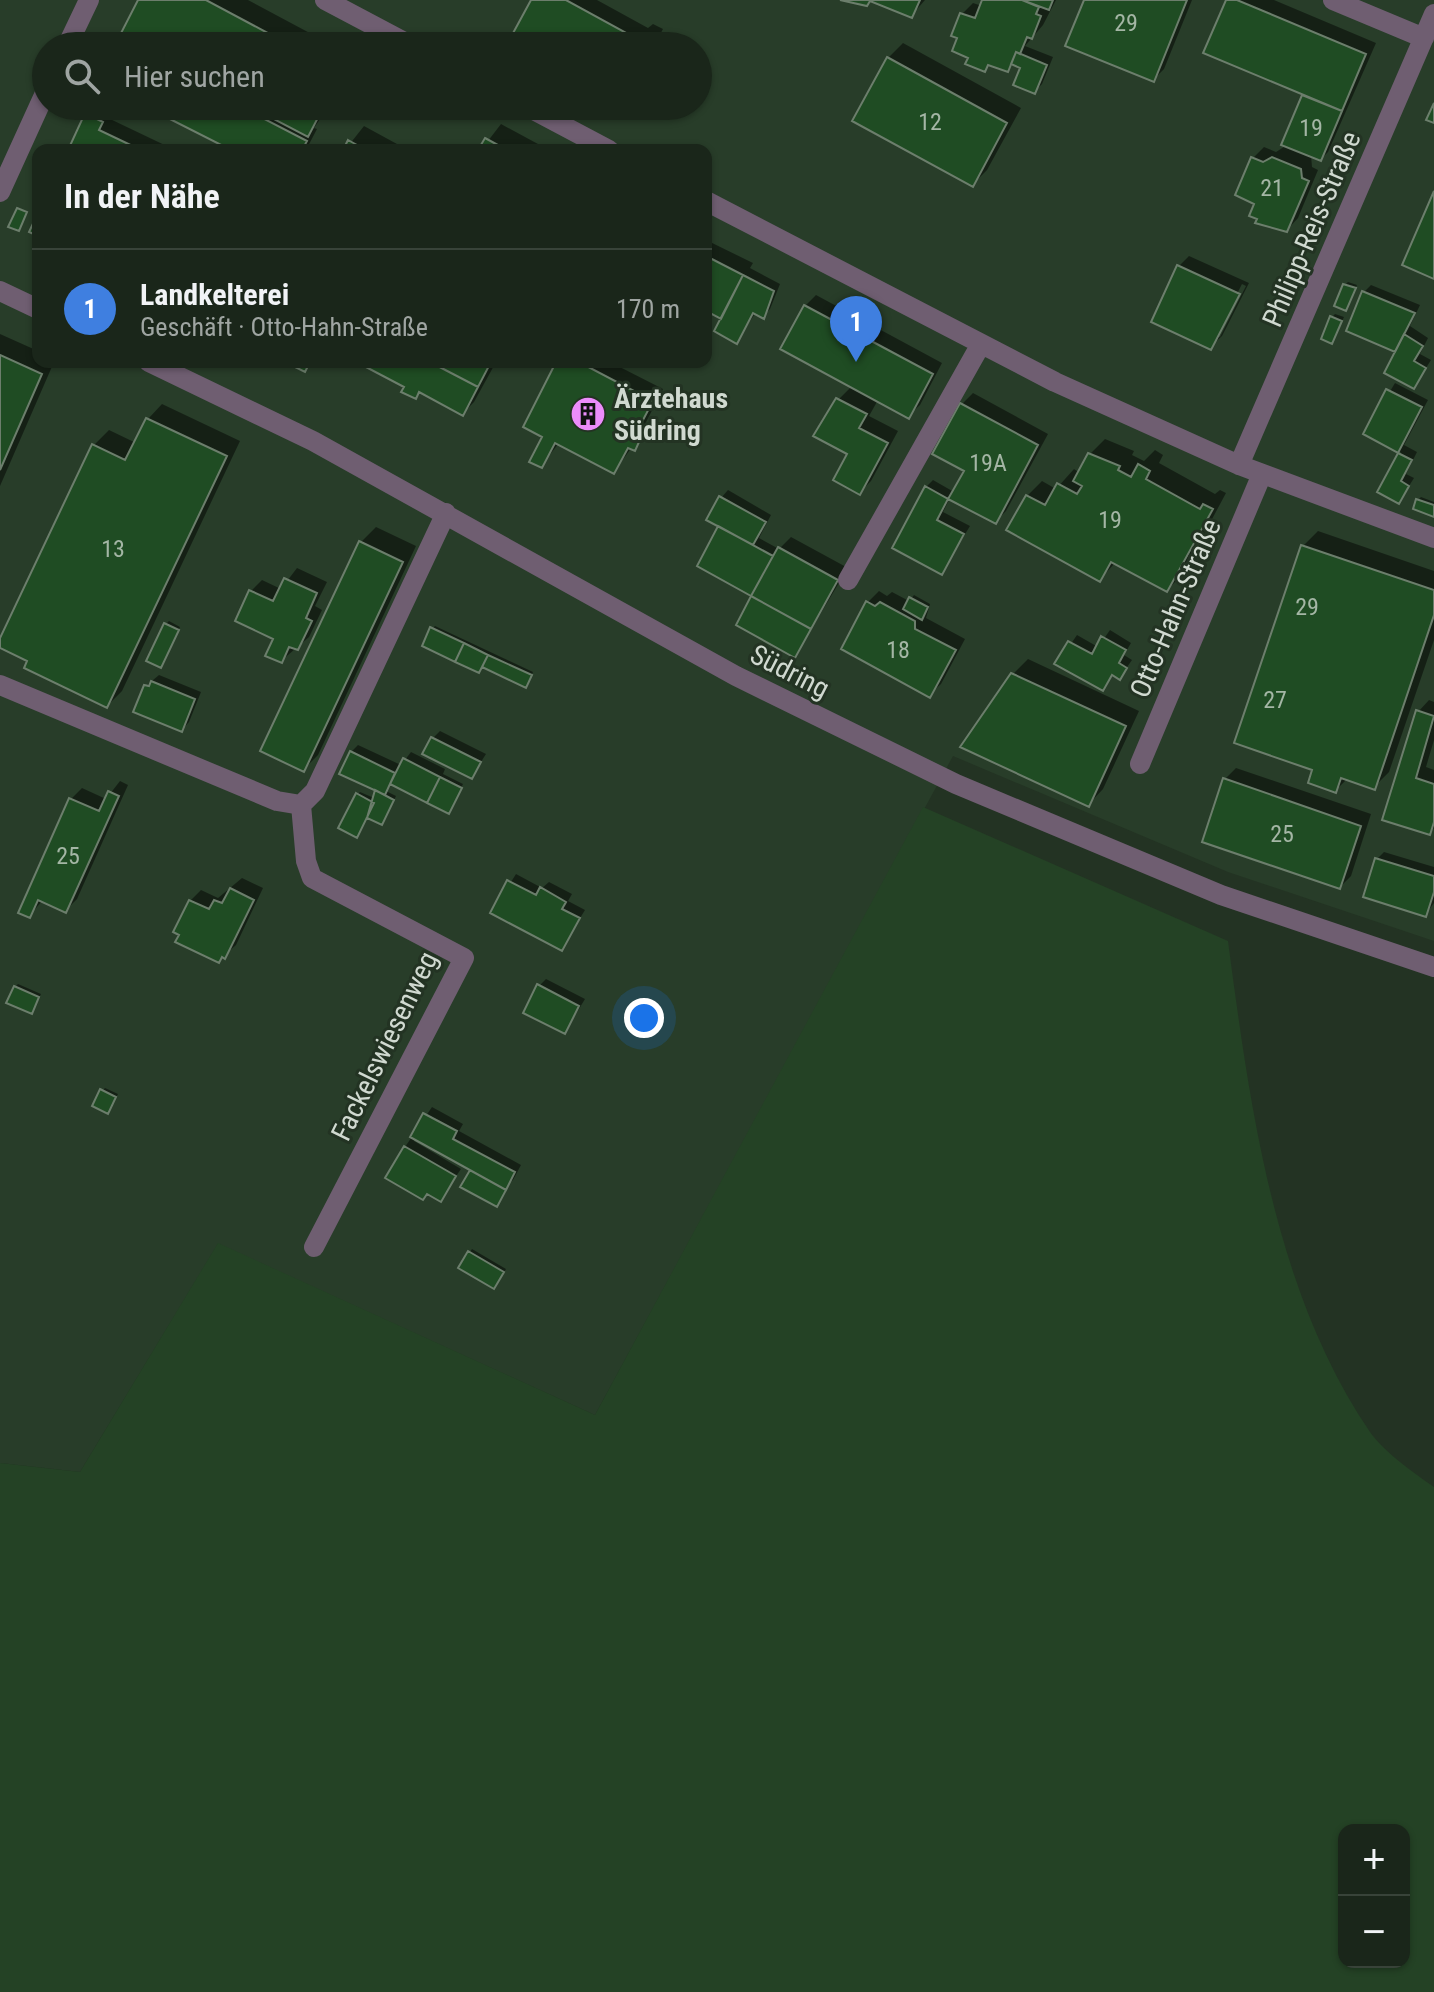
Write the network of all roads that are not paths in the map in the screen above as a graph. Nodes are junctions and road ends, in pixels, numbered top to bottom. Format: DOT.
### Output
graph roads {
  1 [pos="89,0"];
  2 [pos="325,0"];
  3 [pos="1333,0"];
  4 [pos="1434,14"];
  5 [pos="74,32"];
  6 [pos="386,32"];
  7 [pos="1424,38"];
  8 [pos="33,120"];
  9 [pos="552,120"];
  10 [pos="598,144"];
  11 [pos="0,192"];
  12 [pos="712,204"];
  13 [pos="0,291"];
  14 [pos="32,306"];
  15 [pos="981,344"];
  16 [pos="161,368"];
  17 [pos="1239,465"];
  18 [pos="1262,474"];
  19 [pos="446,513"];
  20 [pos="1434,538"];
  21 [pos="848,580"];
  22 [pos="0,685"];
  23 [pos="1140,764"];
  24 [pos="301,805"];
  25 [pos="1434,967"];
  26 [pos="314,1247"];
  1 -- 5 [label="street"];
  2 -- 6 [label="street"];
  3 -- 7 [label="street"];
  4 -- 7 [label="street, Philipp-Reis-Straße"];
  7 -- 17 [label="street, Philipp-Reis-Straße"];
  8 -- 11 [label="street"];
  9 -- 10 [label="street"];
  12 -- 15 [label="street"];
  13 -- 14 [label="street"];
  15 -- 17 [label="street"];
  15 -- 21 [label="street"];
  16 -- 19 [label="street, Südring"];
  17 -- 18 [label="street"];
  18 -- 20 [label="street"];
  18 -- 23 [label="street, Otto-Hahn-Straße"];
  19 -- 24 [label="street"];
  19 -- 25 [label="street, Südring"];
  22 -- 24 [label="street"];
  24 -- 26 [label="street, Fackelswiesenweg"];
}
